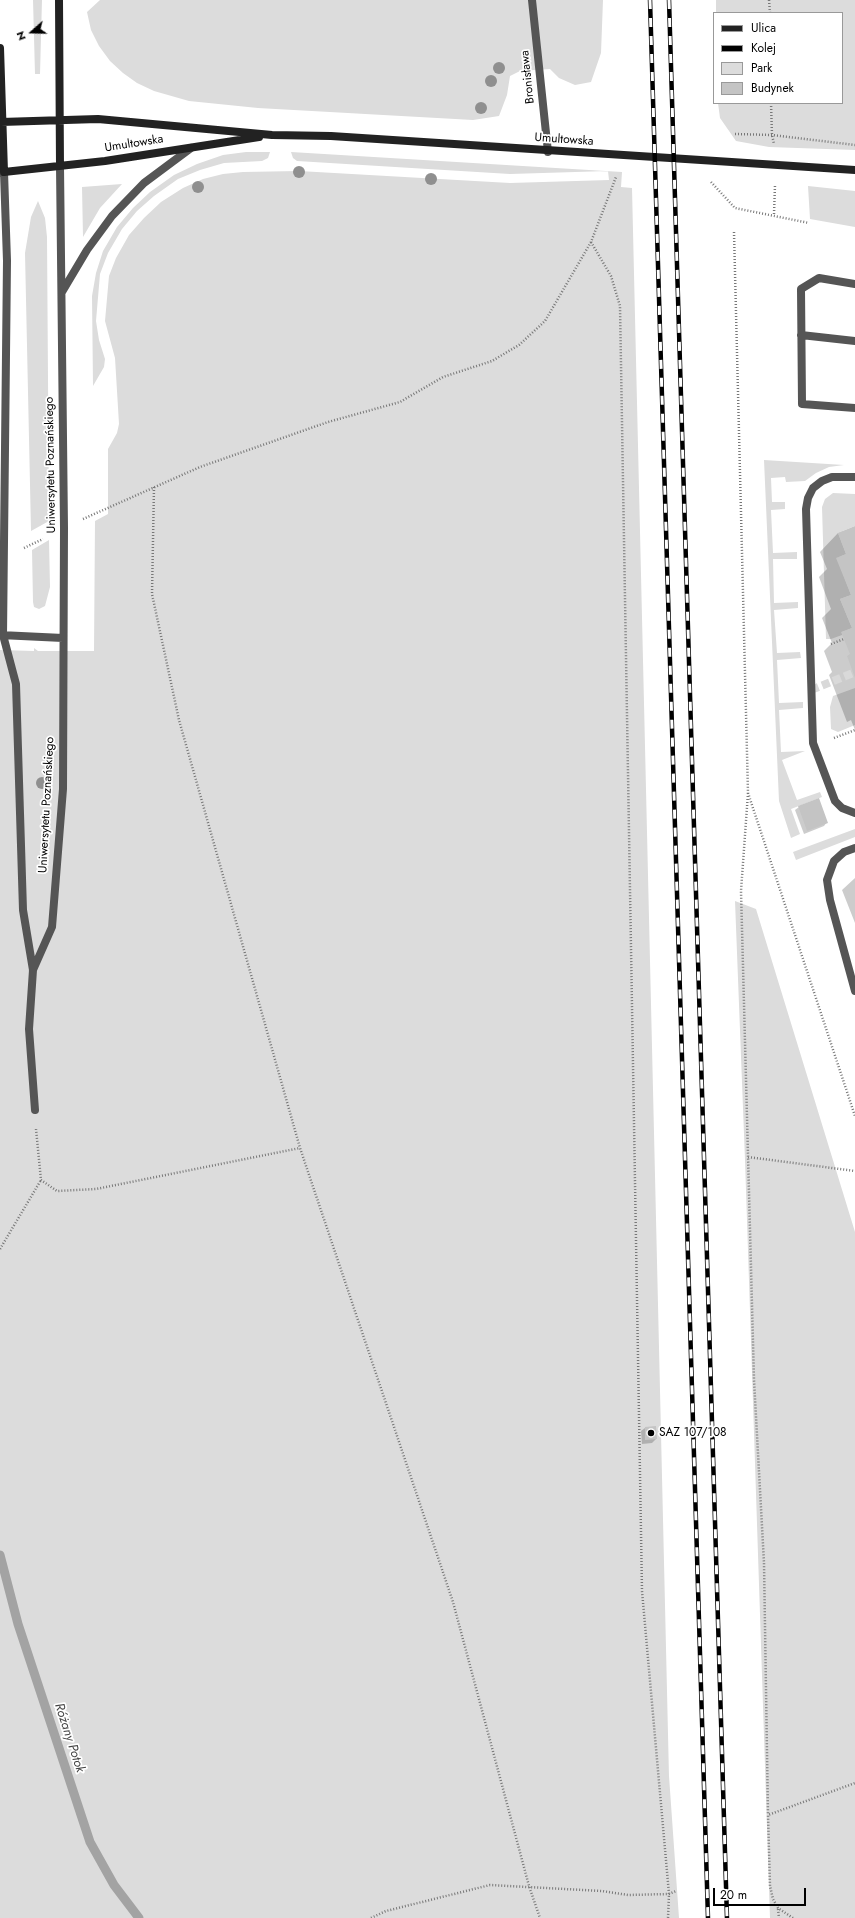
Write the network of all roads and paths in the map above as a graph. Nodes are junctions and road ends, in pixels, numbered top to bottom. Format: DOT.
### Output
graph roads {
  1 [pos="59,0"];
  2 [pos="532,0"];
  3 [pos="769,0"];
  4 [pos="770,12"];
  5 [pos="0,48"];
  6 [pos="771,104"];
  7 [pos="60,120"];
  8 [pos="1,122"];
  9 [pos="735,134"];
  10 [pos="272,135"];
  11 [pos="772,135"];
  12 [pos="855,145"];
  13 [pos="191,148"];
  14 [pos="548,152"];
  15 [pos="60,166"];
  16 [pos="855,170"];
  17 [pos="2,173"];
  18 [pos="616,177"];
  19 [pos="711,182"];
  20 [pos="775,183"];
  21 [pos="774,214"];
  22 [pos="809,223"];
  23 [pos="734,232"];
  24 [pos="591,242"];
  25 [pos="855,284"];
  26 [pos="61,292"];
  27 [pos="801,335"];
  28 [pos="855,341"];
  29 [pos="855,408"];
  30 [pos="855,477"];
  31 [pos="154,487"];
  32 [pos="112,505"];
  33 [pos="1,635"];
  34 [pos="64,638"];
  35 [pos="844,639"];
  36 [pos="830,644"];
  37 [pos="855,730"];
  38 [pos="828,740"];
  39 [pos="748,793"];
  40 [pos="855,813"];
  41 [pos="855,848"];
  42 [pos="33,970"];
  43 [pos="855,991"];
  44 [pos="35,1110"];
  45 [pos="855,1116"];
  46 [pos="300,1148"];
  47 [pos="748,1157"];
  48 [pos="855,1170"];
  49 [pos="41,1180"];
  50 [pos="0,1249"];
  51 [pos="855,1783"];
  52 [pos="768,1815"];
  53 [pos="529,1886"];
  54 [pos="676,1891"];
  55 [pos="669,1894"];
  56 [pos="778,1908"];
  57 [pos="371,1918"];
  58 [pos="540,1918"];
  59 [pos="668,1918"];
  60 [pos="779,1918"];
  61 [pos="793,1918"];
  1 -- 7 [label="street"];
  2 -- 14 [label="street, Bronisława"];
  3 -- 4 [label="path"];
  5 -- 8 [label="street, Uniwersytetu Poznańskiego"];
  6 -- 11 [label="path"];
  7 -- 8 [label="street, Umultowska"];
  7 -- 10 [label="street, Umultowska"];
  7 -- 15 [label="street"];
  8 -- 17 [label="street, Uniwersytetu Poznańskiego"];
  9 -- 11 [label="path"];
  10 -- 13 [label="street, Umultowska"];
  10 -- 14 [label="street, Umultowska"];
  11 -- 12 [label="path"];
  13 -- 15 [label="street, Umultowska"];
  13 -- 26 [label="street"];
  14 -- 16 [label="street, Umultowska"];
  15 -- 17 [label="street, Umultowska"];
  15 -- 26 [label="street, Uniwersytetu Poznańskiego"];
  17 -- 33 [label="street, Uniwersytetu Poznańskiego"];
  18 -- 24 [label="path"];
  19 -- 21 [label="path"];
  20 -- 21 [label="path"];
  21 -- 22 [label="path"];
  23 -- 39 [label="path"];
  24 -- 31 [label="path"];
  24 -- 55 [label="path"];
  25 -- 27 [label="street"];
  26 -- 34 [label="street, Uniwersytetu Poznańskiego"];
  27 -- 28 [label="street"];
  27 -- 29 [label="street"];
  30 -- 40 [label="street"];
  31 -- 32 [label="path"];
  31 -- 46 [label="path"];
  33 -- 34 [label="street"];
  33 -- 42 [label="street, Uniwersytetu Poznańskiego"];
  34 -- 42 [label="street, Uniwersytetu Poznańskiego"];
  35 -- 36 [label="path"];
  37 -- 38 [label="path"];
  39 -- 45 [label="path"];
  39 -- 47 [label="path"];
  41 -- 43 [label="street"];
  42 -- 44 [label="street, Uniwersytetu Poznańskiego"];
  44 -- 49 [label="path"];
  46 -- 49 [label="path"];
  46 -- 53 [label="path"];
  47 -- 48 [label="path"];
  47 -- 52 [label="path"];
  49 -- 50 [label="path"];
  51 -- 52 [label="path"];
  52 -- 56 [label="path"];
  53 -- 55 [label="path"];
  53 -- 57 [label="path"];
  53 -- 58 [label="path"];
  54 -- 55 [label="path"];
  55 -- 59 [label="path"];
  56 -- 60 [label="path"];
  56 -- 61 [label="path"];
}
